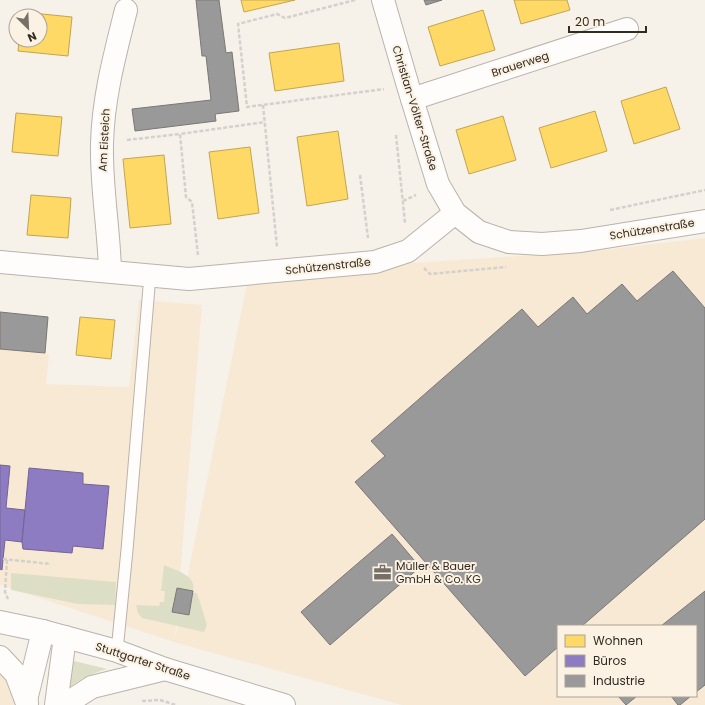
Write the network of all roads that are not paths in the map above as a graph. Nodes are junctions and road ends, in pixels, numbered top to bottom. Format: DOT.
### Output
graph roads {
  1 [pos="383,0"];
  2 [pos="126,10"];
  3 [pos="627,29"];
  4 [pos="410,93"];
  5 [pos="455,213"];
  6 [pos="705,221"];
  7 [pos="0,262"];
  8 [pos="110,272"];
  9 [pos="150,275"];
  10 [pos="0,622"];
  11 [pos="43,632"];
  12 [pos="65,637"];
  13 [pos="117,651"];
  14 [pos="0,657"];
  15 [pos="165,669"];
  16 [pos="27,703"];
  17 [pos="56,705"];
  18 [pos="64,705"];
  19 [pos="284,705"];
  1 -- 4 [label="street, Christian-Völter-Straße"];
  2 -- 8 [label="street, Am Eisteich"];
  3 -- 4 [label="street, Brauerweg"];
  4 -- 5 [label="street, Christian-Völter-Straße"];
  5 -- 6 [label="street, Schützenstraße"];
  5 -- 9 [label="street, Schützenstraße"];
  7 -- 8 [label="street, Schützenstraße"];
  8 -- 9 [label="street, Schützenstraße"];
  9 -- 13 [label="lane"];
  10 -- 11 [label="street, Stuttgarter Straße"];
  11 -- 12 [label="street, Stuttgarter Straße"];
  11 -- 16 [label="street"];
  12 -- 13 [label="street, Stuttgarter Straße"];
  12 -- 17 [label="street"];
  13 -- 15 [label="street, Stuttgarter Straße"];
  14 -- 16 [label="street"];
  15 -- 18 [label="street"];
  15 -- 19 [label="street, Stuttgarter Straße"];
}
